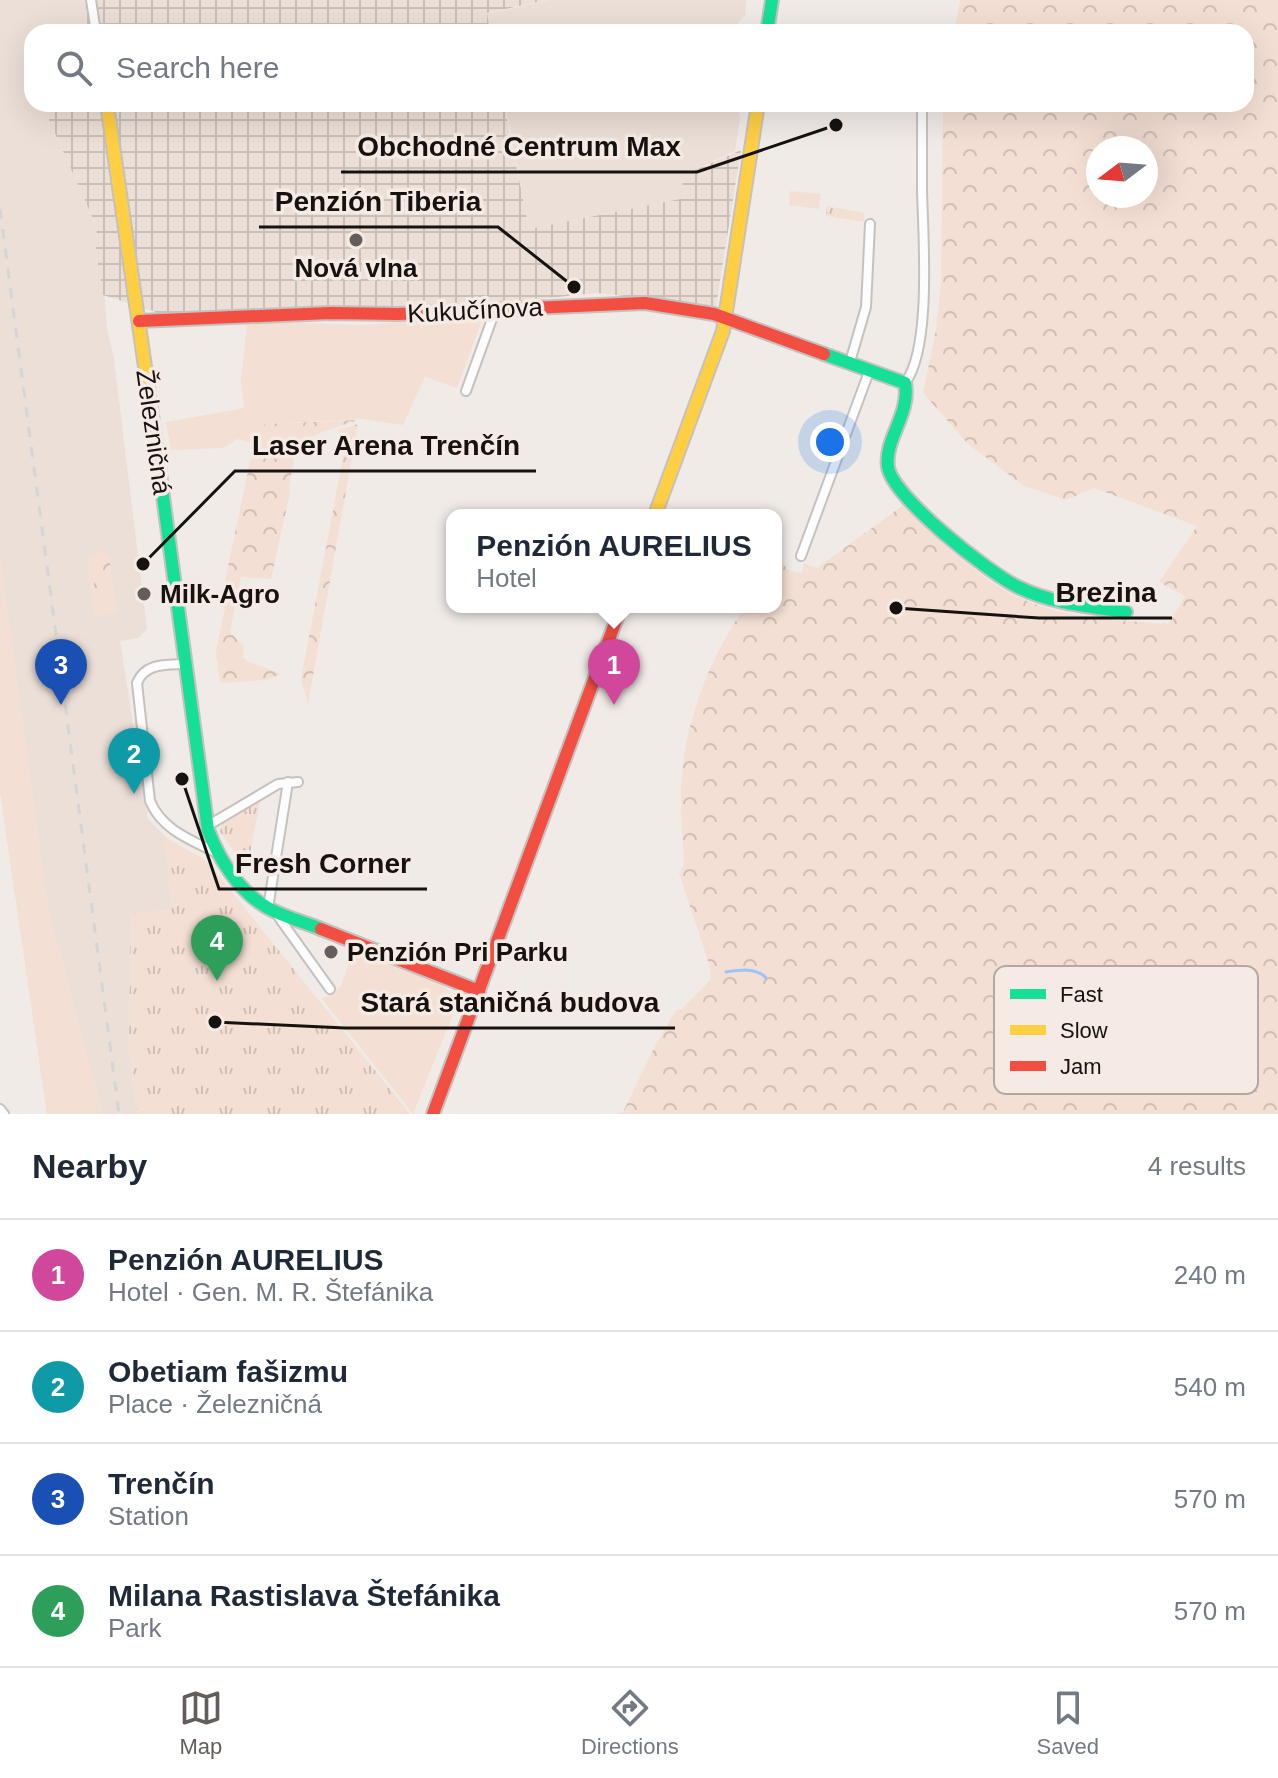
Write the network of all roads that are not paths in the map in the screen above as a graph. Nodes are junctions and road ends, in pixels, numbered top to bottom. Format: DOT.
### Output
graph roads {
  1 [pos="91,0"];
  2 [pos="765,0"];
  3 [pos="772,0"];
  4 [pos="95,24"];
  5 [pos="767,24"];
  6 [pos="767,24"];
  7 [pos="108,112"];
  8 [pos="757,112"];
  9 [pos="922,112"];
  10 [pos="870,224"];
  11 [pos="496,308"];
  12 [pos="725,318"];
  13 [pos="139,321"];
  14 [pos="850,362"];
  15 [pos="870,369"];
  16 [pos="905,383"];
  17 [pos="466,391"];
  18 [pos="657,509"];
  19 [pos="801,556"];
  20 [pos="1126,612"];
  21 [pos="619,613"];
  22 [pos="184,664"];
  23 [pos="206,824"];
  24 [pos="218,853"];
  25 [pos="271,909"];
  26 [pos="330,989"];
  27 [pos="479,991"];
  28 [pos="434,1113"];
  1 -- 4 [label="street"];
  2 -- 5 [label="street"];
  3 -- 6 [label="street"];
  7 -- 13 [label="street, Železničná"];
  8 -- 12 [label="street"];
  9 -- 16 [label="street"];
  10 -- 14 [label="street"];
  11 -- 12 [label="street, Kukučínova"];
  11 -- 13 [label="street, Kukučínova"];
  11 -- 17 [label="street"];
  12 -- 14 [label="street, Kukučínova"];
  12 -- 18 [label="street"];
  13 -- 22 [label="street, Železničná"];
  14 -- 15 [label="street, Kukučínova"];
  15 -- 16 [label="street, Kukučínova"];
  15 -- 19 [label="street"];
  16 -- 20 [label="street"];
  21 -- 27 [label="street"];
  22 -- 23 [label="street, Železničná"];
  22 -- 24 [label="street"];
  23 -- 24 [label="street, Železničná"];
  23 -- 25 [label="street"];
  24 -- 25 [label="street, Železničná"];
  25 -- 26 [label="street"];
  25 -- 27 [label="street"];
  27 -- 28 [label="street"];
}
